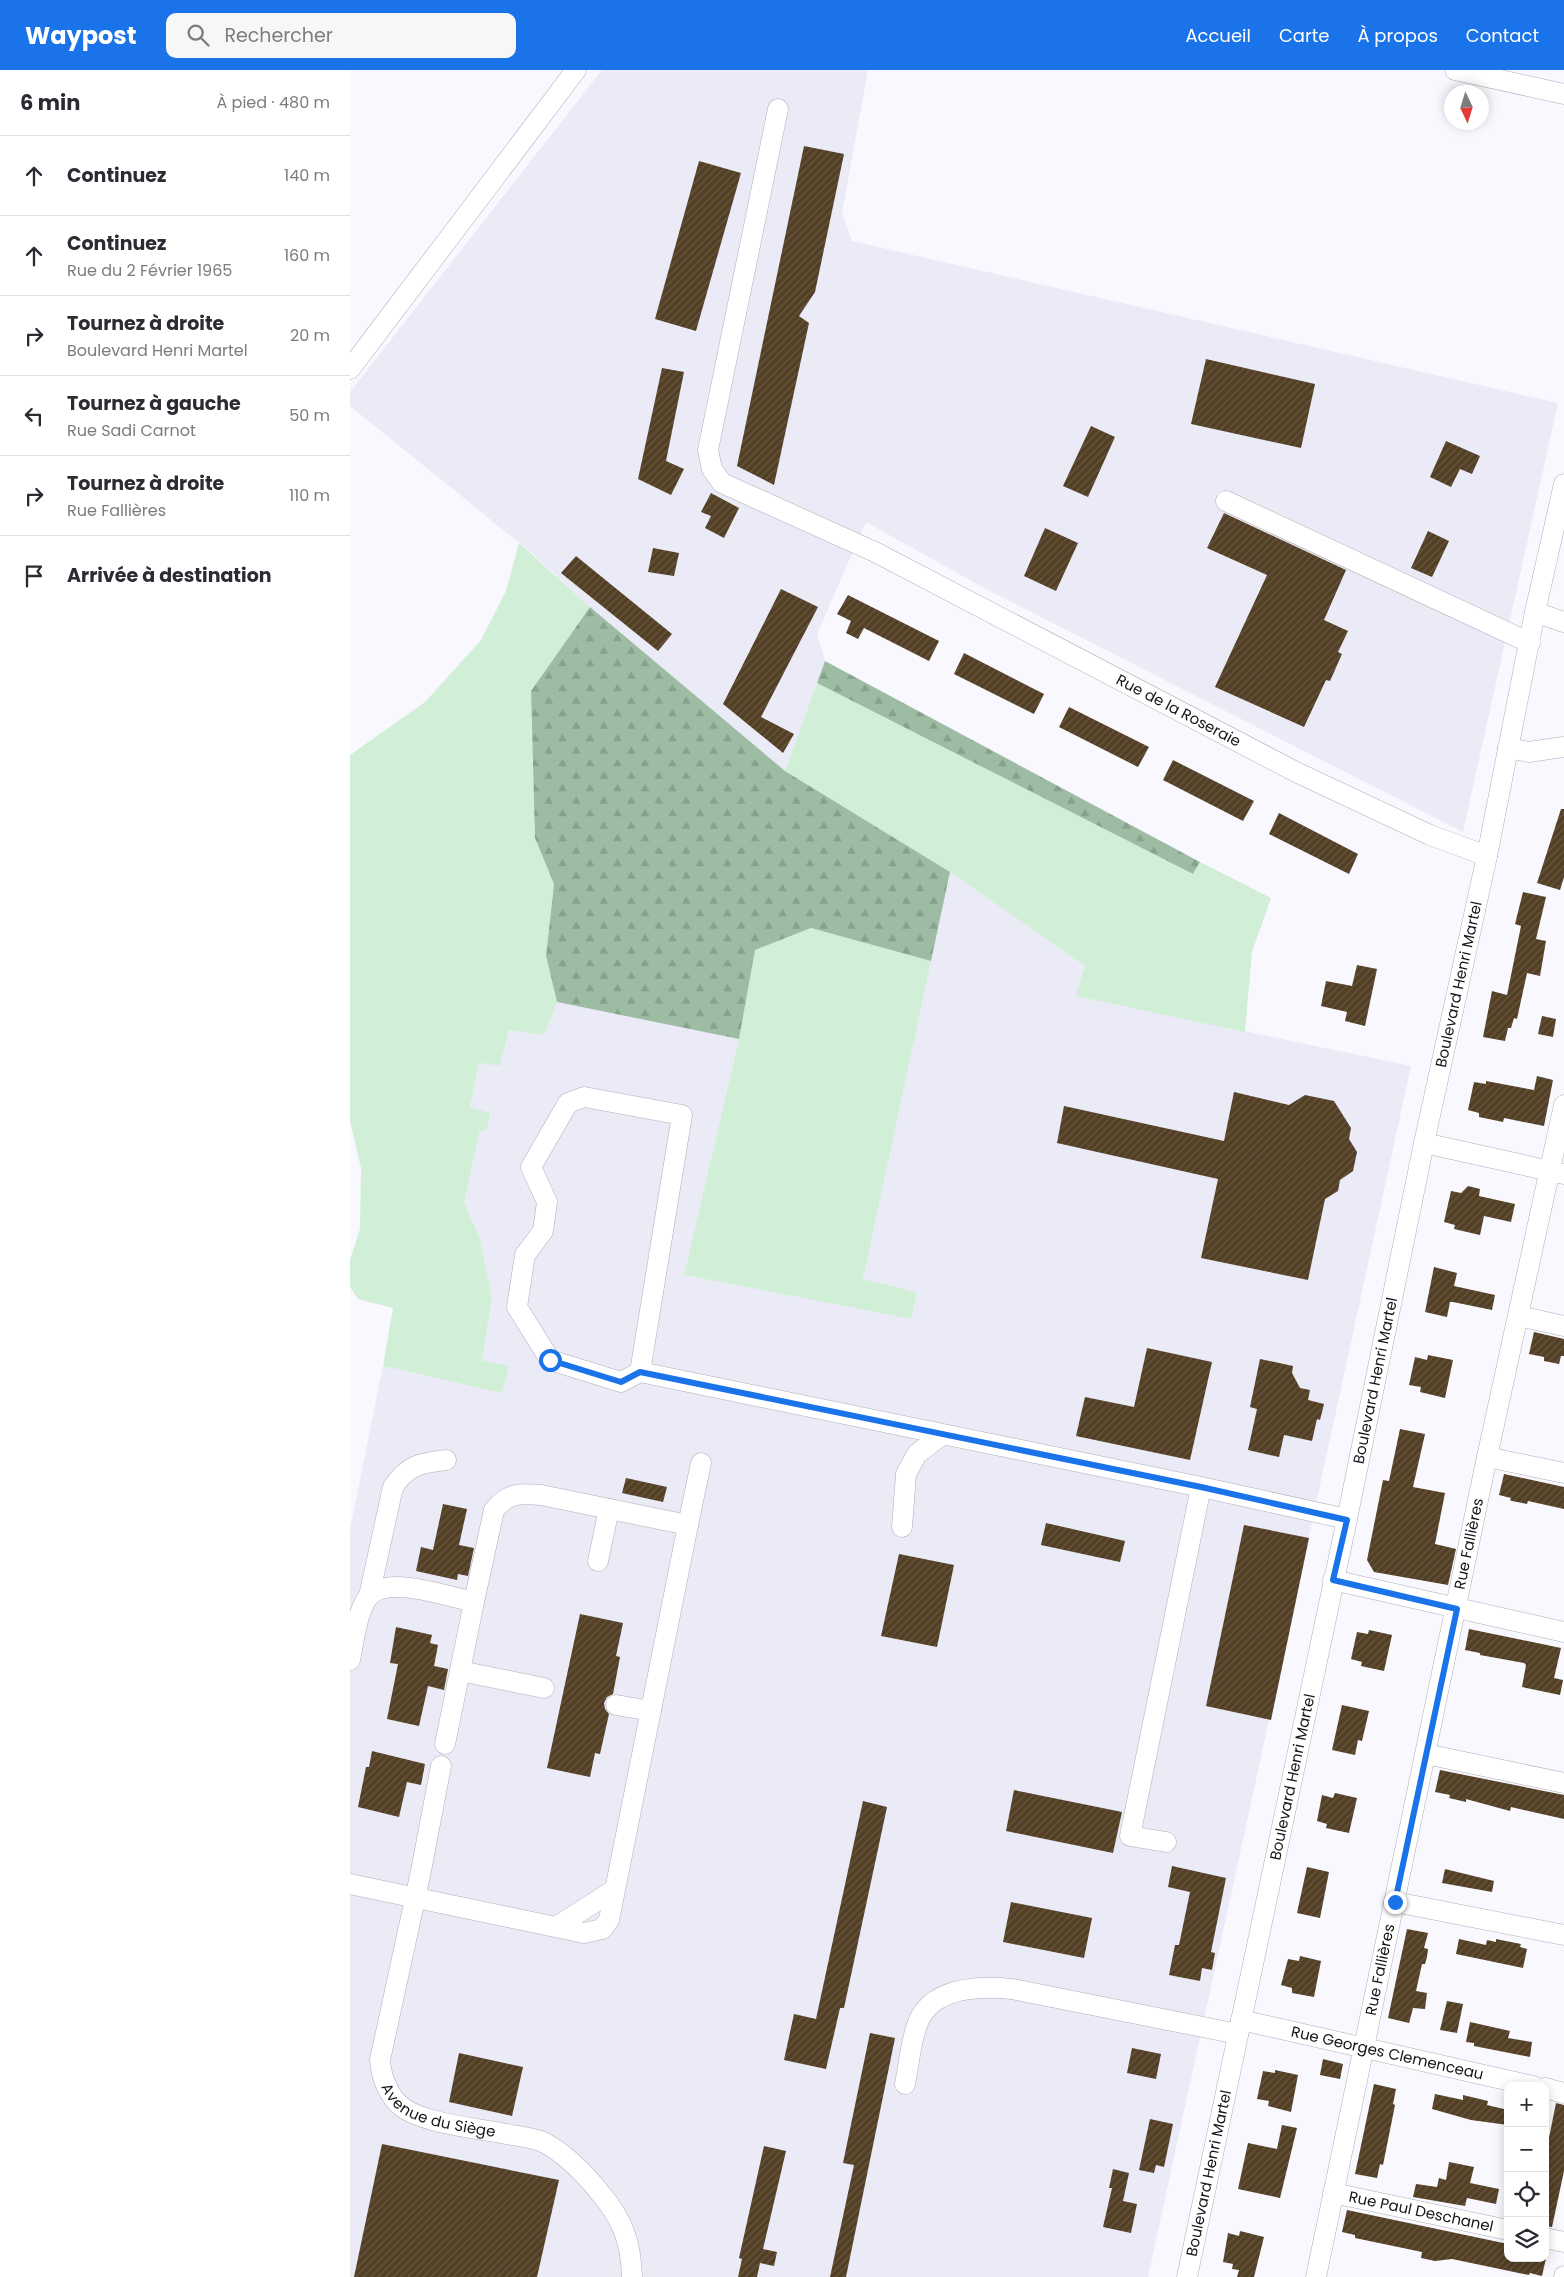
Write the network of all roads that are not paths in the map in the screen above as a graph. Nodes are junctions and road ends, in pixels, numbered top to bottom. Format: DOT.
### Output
graph roads {
  1 [pos="576,70"];
  2 [pos="1455,70"];
  3 [pos="1564,94"];
  4 [pos="778,109"];
  5 [pos="350,369"];
  6 [pos="1564,484"];
  7 [pos="1226,501"];
  8 [pos="1535,612"];
  9 [pos="1564,622"];
  10 [pos="1530,643"];
  11 [pos="1508,748"];
  12 [pos="1564,748"];
  13 [pos="1487,856"];
  14 [pos="1564,1105"];
  15 [pos="1424,1143"];
  16 [pos="1557,1173"];
  17 [pos="1518,1316"];
  18 [pos="1564,1326"];
  19 [pos="640,1372"];
  20 [pos="942,1435"];
  21 [pos="1487,1457"];
  22 [pos="446,1460"];
  23 [pos="701,1463"];
  24 [pos="1564,1473"];
  25 [pos="1201,1487"];
  26 [pos="609,1509"];
  27 [pos="1347,1520"];
  28 [pos="688,1526"];
  29 [pos="902,1528"];
  30 [pos="598,1561"];
  31 [pos="1333,1580"];
  32 [pos="369,1596"];
  33 [pos="474,1602"];
  34 [pos="1457,1609"];
  35 [pos="1564,1632"];
  36 [pos="350,1660"];
  37 [pos="460,1671"];
  38 [pos="544,1688"];
  39 [pos="616,1705"];
  40 [pos="651,1711"];
  41 [pos="445,1744"];
  42 [pos="1426,1754"];
  43 [pos="441,1766"];
  44 [pos="1564,1783"];
  45 [pos="1166,1842"];
  46 [pos="350,1884"];
  47 [pos="415,1897"];
  48 [pos="1395,1902"];
  49 [pos="1564,1935"];
  50 [pos="1240,2027"];
  51 [pos="1364,2047"];
  52 [pos="1516,2082"];
  53 [pos="905,2084"];
  54 [pos="1549,2089"];
  55 [pos="1564,2093"];
  56 [pos="1333,2194"];
  57 [pos="1504,2229"];
  58 [pos="1549,2239"];
  59 [pos="1564,2242"];
  60 [pos="632,2277"];
  61 [pos="1188,2277"];
  62 [pos="1316,2277"];
  1 -- 5 [label="street"];
  2 -- 3 [label="street"];
  4 -- 13 [label="street, Rue de la Roseraie"];
  6 -- 8 [label="street, Boulevard Henri Martel"];
  7 -- 10 [label="street"];
  8 -- 9 [label="street"];
  8 -- 10 [label="street, Boulevard Henri Martel"];
  10 -- 11 [label="street, Boulevard Henri Martel"];
  11 -- 12 [label="street"];
  11 -- 13 [label="street, Boulevard Henri Martel"];
  13 -- 15 [label="street, Boulevard Henri Martel"];
  14 -- 16 [label="street, Rue Fallières"];
  15 -- 16 [label="street"];
  15 -- 27 [label="street, Boulevard Henri Martel"];
  16 -- 17 [label="street, Rue Fallières"];
  17 -- 18 [label="street"];
  17 -- 21 [label="street, Rue Fallières"];
  19 -- 19 [label="street"];
  19 -- 20 [label="street"];
  20 -- 25 [label="street"];
  20 -- 29 [label="street"];
  21 -- 24 [label="street"];
  21 -- 34 [label="street, Rue Fallières"];
  22 -- 32 [label="street"];
  23 -- 28 [label="street"];
  25 -- 27 [label="street"];
  25 -- 45 [label="street"];
  26 -- 28 [label="street"];
  26 -- 30 [label="street"];
  26 -- 33 [label="street"];
  27 -- 31 [label="street, Boulevard Henri Martel"];
  28 -- 40 [label="street"];
  31 -- 34 [label="street"];
  31 -- 50 [label="street, Boulevard Henri Martel"];
  32 -- 33 [label="street"];
  32 -- 36 [label="street"];
  33 -- 37 [label="street"];
  34 -- 35 [label="street"];
  34 -- 42 [label="street, Rue Fallières"];
  37 -- 38 [label="street"];
  37 -- 41 [label="street"];
  39 -- 40 [label="street"];
  40 -- 47 [label="street"];
  42 -- 44 [label="street"];
  42 -- 48 [label="street, Rue Fallières"];
  43 -- 47 [label="street, Avenue du Siège"];
  46 -- 47 [label="street"];
  47 -- 60 [label="street, Avenue du Siège"];
  48 -- 49 [label="street"];
  48 -- 51 [label="street, Rue Fallières"];
  50 -- 51 [label="street, Rue Georges Clemenceau"];
  50 -- 53 [label="street, Rue Georges Clemenceau"];
  50 -- 61 [label="street, Boulevard Henri Martel"];
  51 -- 52 [label="street, Rue Georges Clemenceau"];
  51 -- 56 [label="street, Rue Fallières"];
  54 -- 55 [label="street"];
  56 -- 57 [label="street, Rue Paul Deschanel"];
  56 -- 62 [label="street, Rue Fallières"];
  58 -- 59 [label="street"];
}
